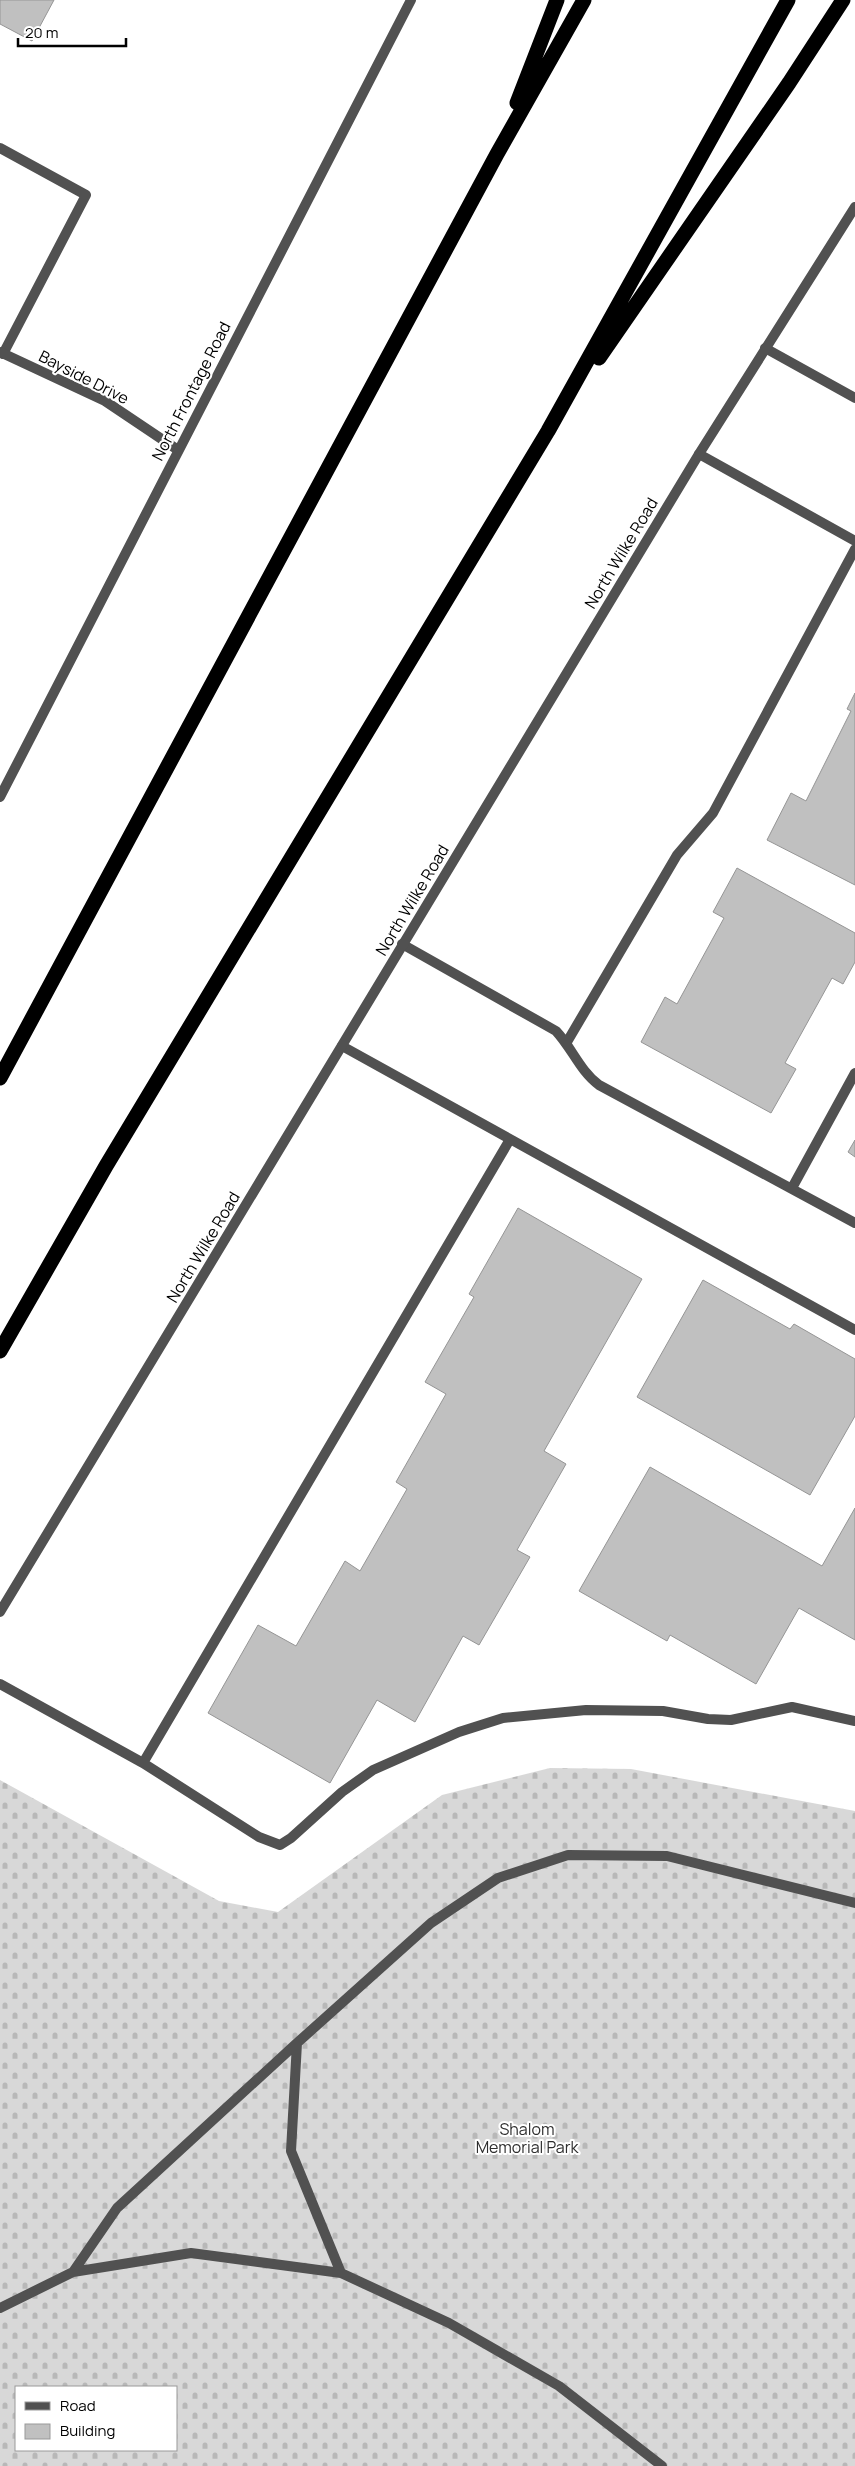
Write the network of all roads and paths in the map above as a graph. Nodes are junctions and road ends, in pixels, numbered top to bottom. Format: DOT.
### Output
graph roads {
  1 [pos="411,0"];
  2 [pos="557,0"];
  3 [pos="584,0"];
  4 [pos="788,0"];
  5 [pos="843,0"];
  6 [pos="0,148"];
  7 [pos="497,154"];
  8 [pos="855,207"];
  9 [pos="765,348"];
  10 [pos="1,353"];
  11 [pos="855,398"];
  12 [pos="548,431"];
  13 [pos="178,450"];
  14 [pos="699,454"];
  15 [pos="855,541"];
  16 [pos="855,549"];
  17 [pos="0,797"];
  18 [pos="402,944"];
  19 [pos="567,1042"];
  20 [pos="342,1046"];
  21 [pos="855,1073"];
  22 [pos="0,1078"];
  23 [pos="510,1141"];
  24 [pos="792,1188"];
  25 [pos="855,1223"];
  26 [pos="855,1330"];
  27 [pos="0,1351"];
  28 [pos="0,1612"];
  29 [pos="0,1684"];
  30 [pos="855,1721"];
  31 [pos="143,1763"];
  32 [pos="855,1903"];
  33 [pos="297,2043"];
  34 [pos="73,2272"];
  35 [pos="341,2273"];
  36 [pos="0,2308"];
  37 [pos="662,2466"];
  1 -- 13 [label="street, North Frontage Road"];
  2 -- 7 [label="highway"];
  3 -- 7 [label="highway"];
  4 -- 12 [label="highway"];
  5 -- 12 [label="highway"];
  6 -- 10 [label="street"];
  7 -- 22 [label="highway"];
  8 -- 9 [label="street, North Wilke Road"];
  9 -- 11 [label="street"];
  9 -- 14 [label="street, North Wilke Road"];
  10 -- 13 [label="street, Bayside Drive"];
  12 -- 27 [label="highway"];
  13 -- 17 [label="street, North Frontage Road"];
  14 -- 15 [label="street"];
  14 -- 18 [label="street, North Wilke Road"];
  16 -- 19 [label="street"];
  18 -- 19 [label="street"];
  18 -- 20 [label="street, North Wilke Road"];
  19 -- 24 [label="street"];
  20 -- 23 [label="street"];
  20 -- 28 [label="street, North Wilke Road"];
  21 -- 24 [label="street"];
  23 -- 26 [label="street"];
  23 -- 31 [label="street"];
  24 -- 25 [label="street"];
  29 -- 31 [label="street"];
  30 -- 31 [label="street"];
  32 -- 33 [label="street"];
  33 -- 34 [label="street"];
  33 -- 35 [label="street"];
  34 -- 35 [label="street"];
  34 -- 36 [label="street"];
  35 -- 37 [label="street"];
}
